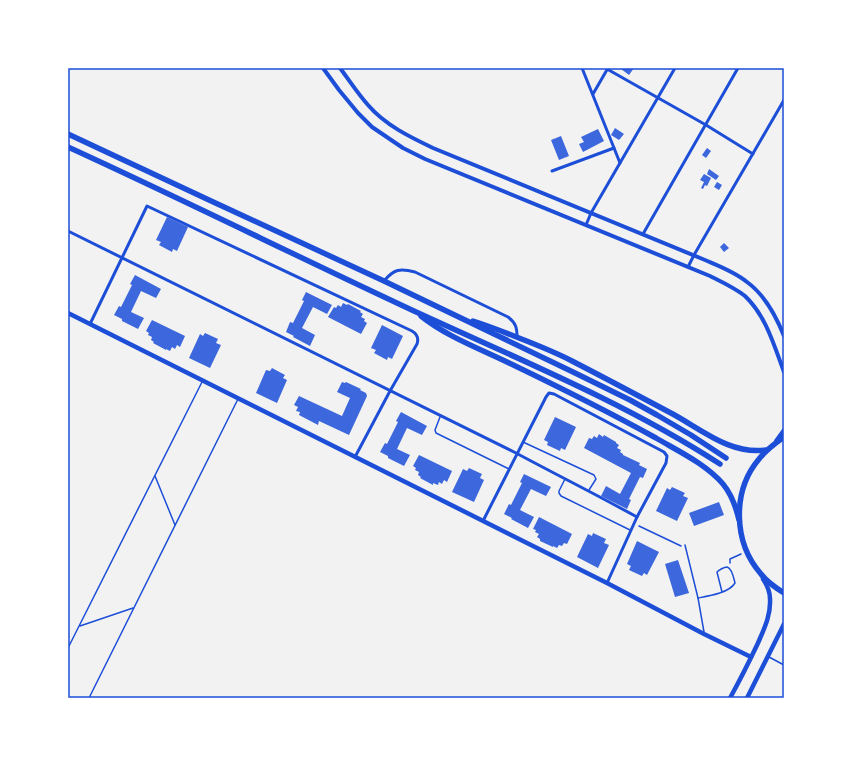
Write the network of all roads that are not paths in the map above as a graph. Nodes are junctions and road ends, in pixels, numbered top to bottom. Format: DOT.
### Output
graph roads {
  1 [pos="324,68"];
  2 [pos="340,68"];
  3 [pos="582,68"];
  4 [pos="675,68"];
  5 [pos="738,68"];
  6 [pos="608,69"];
  7 [pos="593,94"];
  8 [pos="658,97"];
  9 [pos="784,100"];
  10 [pos="706,125"];
  11 [pos="68,134"];
  12 [pos="68,147"];
  13 [pos="614,148"];
  14 [pos="753,154"];
  15 [pos="620,163"];
  16 [pos="552,172"];
  17 [pos="592,213"];
  18 [pos="586,225"];
  19 [pos="68,231"];
  20 [pos="643,234"];
  21 [pos="694,255"];
  22 [pos="122,258"];
  23 [pos="688,267"];
  24 [pos="384,280"];
  25 [pos="413,310"];
  26 [pos="68,313"];
  27 [pos="463,319"];
  28 [pos="90,324"];
  29 [pos="784,336"];
  30 [pos="517,337"];
  31 [pos="784,372"];
  32 [pos="203,380"];
  33 [pos="390,391"];
  34 [pos="238,398"];
  35 [pos="440,416"];
  36 [pos="784,430"];
  37 [pos="784,437"];
  38 [pos="523,442"];
  39 [pos="773,444"];
  40 [pos="766,450"];
  41 [pos="516,453"];
  42 [pos="355,457"];
  43 [pos="726,458"];
  44 [pos="720,464"];
  45 [pos="508,469"];
  46 [pos="155,476"];
  47 [pos="565,479"];
  48 [pos="589,490"];
  49 [pos="637,517"];
  50 [pos="739,520"];
  51 [pos="483,521"];
  52 [pos="175,525"];
  53 [pos="631,530"];
  54 [pos="685,545"];
  55 [pos="760,574"];
  56 [pos="607,583"];
  57 [pos="722,592"];
  58 [pos="784,593"];
  59 [pos="698,598"];
  60 [pos="134,608"];
  61 [pos="784,624"];
  62 [pos="79,626"];
  63 [pos="704,634"];
  64 [pos="68,648"];
  65 [pos="767,656"];
  66 [pos="751,657"];
  67 [pos="784,665"];
  68 [pos="89,698"];
  69 [pos="730,698"];
  70 [pos="747,698"];
  1 -- 18 [label="street"];
  2 -- 17 [label="street"];
  3 -- 7 [label="street"];
  4 -- 8 [label="street"];
  5 -- 10 [label="street"];
  6 -- 7 [label="street"];
  6 -- 8 [label="street"];
  7 -- 13 [label="street"];
  8 -- 10 [label="street"];
  8 -- 15 [label="street"];
  9 -- 14 [label="street"];
  10 -- 14 [label="street"];
  10 -- 20 [label="street"];
  11 -- 24 [label="highway"];
  12 -- 25 [label="highway"];
  13 -- 15 [label="street"];
  13 -- 16 [label="street"];
  14 -- 21 [label="street"];
  15 -- 17 [label="street"];
  17 -- 18 [label="street"];
  17 -- 20 [label="street"];
  18 -- 23 [label="street"];
  19 -- 22 [label="street"];
  20 -- 21 [label="street"];
  21 -- 23 [label="street"];
  21 -- 29 [label="street"];
  22 -- 28 [label="street"];
  22 -- 33 [label="street"];
  22 -- 33 [label="street"];
  23 -- 31 [label="street"];
  24 -- 27 [label="highway"];
  24 -- 30 [label="street"];
  25 -- 44 [label="highway"];
  25 -- 50 [label="highway"];
  26 -- 28 [label="main road"];
  27 -- 30 [label="highway"];
  27 -- 43 [label="highway"];
  28 -- 32 [label="main road"];
  30 -- 40 [label="highway"];
  32 -- 34 [label="main road"];
  32 -- 46 [label="lane"];
  33 -- 35 [label="street"];
  33 -- 42 [label="street"];
  34 -- 42 [label="main road"];
  34 -- 52 [label="lane"];
  35 -- 41 [label="street"];
  35 -- 45 [label="lane"];
  36 -- 39 [label="street"];
  37 -- 39 [label="highway"];
  38 -- 41 [label="street"];
  38 -- 48 [label="lane"];
  38 -- 49 [label="street"];
  39 -- 40 [label="highway"];
  40 -- 50 [label="highway"];
  41 -- 45 [label="street"];
  41 -- 47 [label="street"];
  42 -- 51 [label="main road"];
  45 -- 51 [label="street"];
  46 -- 52 [label="lane"];
  46 -- 62 [label="lane"];
  47 -- 48 [label="street"];
  47 -- 53 [label="lane"];
  48 -- 49 [label="street"];
  49 -- 53 [label="street"];
  50 -- 55 [label="highway"];
  51 -- 56 [label="main road"];
  52 -- 60 [label="lane"];
  53 -- 56 [label="street"];
  54 -- 59 [label="lane"];
  55 -- 58 [label="highway"];
  55 -- 66 [label="main road"];
  56 -- 63 [label="main road"];
  57 -- 57 [label="lane"];
  57 -- 59 [label="lane"];
  59 -- 63 [label="lane"];
  60 -- 62 [label="lane"];
  60 -- 68 [label="lane"];
  61 -- 65 [label="main road"];
  62 -- 64 [label="lane"];
  63 -- 66 [label="main road"];
  65 -- 67 [label="lane"];
  65 -- 70 [label="main road"];
  66 -- 69 [label="main road"];
}
